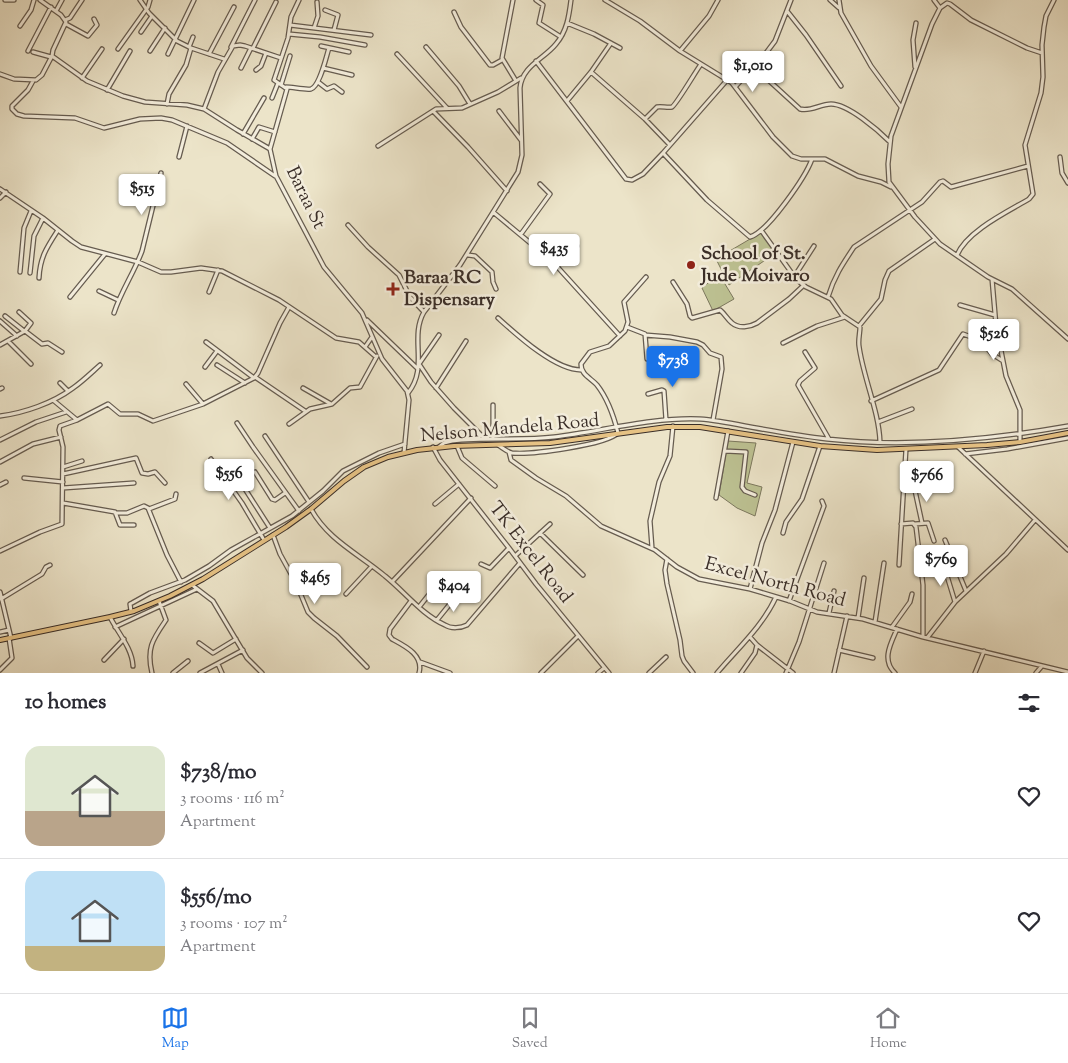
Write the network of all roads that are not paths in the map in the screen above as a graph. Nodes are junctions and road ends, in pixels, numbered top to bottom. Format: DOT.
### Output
graph roads {
  1 [pos="5,0"];
  2 [pos="14,0"];
  3 [pos="34,0"];
  4 [pos="40,0"];
  5 [pos="62,0"];
  6 [pos="82,0"];
  7 [pos="140,0"];
  8 [pos="150,0"];
  9 [pos="194,0"];
  10 [pos="255,0"];
  11 [pos="299,0"];
  12 [pos="513,0"];
  13 [pos="536,0"];
  14 [pos="571,0"];
  15 [pos="605,0"];
  16 [pos="718,0"];
  17 [pos="791,0"];
  18 [pos="830,0"];
  19 [pos="839,0"];
  20 [pos="934,0"];
  21 [pos="1048,0"];
  22 [pos="276,2"];
  23 [pos="317,2"];
  24 [pos="1053,2"];
  25 [pos="234,6"];
  26 [pos="51,7"];
  27 [pos="940,8"];
  28 [pos="146,9"];
  29 [pos="839,9"];
  30 [pos="325,10"];
  31 [pos="787,10"];
  32 [pos="56,11"];
  33 [pos="454,12"];
  34 [pos="152,16"];
  35 [pos="94,18"];
  36 [pos="65,22"];
  37 [pos="567,23"];
  38 [pos="916,24"];
  39 [pos="290,25"];
  40 [pos="20,26"];
  41 [pos="164,28"];
  42 [pos="314,28"];
  43 [pos="334,30"];
  44 [pos="141,32"];
  45 [pos="289,34"];
  46 [pos="371,35"];
  47 [pos="194,37"];
  48 [pos="561,37"];
  49 [pos="175,40"];
  50 [pos="610,43"];
  51 [pos="321,46"];
  52 [pos="365,46"];
  53 [pos="426,47"];
  54 [pos="190,48"];
  55 [pos="231,48"];
  56 [pos="252,48"];
  57 [pos="329,48"];
  58 [pos="620,48"];
  59 [pos="102,49"];
  60 [pos="118,49"];
  61 [pos="28,51"];
  62 [pos="130,51"];
  63 [pos="150,51"];
  64 [pos="680,51"];
  65 [pos="33,52"];
  66 [pos="349,52"];
  67 [pos="266,53"];
  68 [pos="1042,53"];
  69 [pos="168,54"];
  70 [pos="209,54"];
  71 [pos="396,54"];
  72 [pos="290,56"];
  73 [pos="52,57"];
  74 [pos="281,58"];
  75 [pos="224,59"];
  76 [pos="502,60"];
  77 [pos="536,62"];
  78 [pos="701,64"];
  79 [pos="754,67"];
  80 [pos="241,68"];
  81 [pos="322,68"];
  82 [pos="915,68"];
  83 [pos="256,70"];
  84 [pos="591,72"];
  85 [pos="0,74"];
  86 [pos="352,75"];
  87 [pos="522,77"];
  88 [pos="82,78"];
  89 [pos="728,79"];
  90 [pos="33,81"];
  91 [pos="516,81"];
  92 [pos="318,82"];
  93 [pos="279,84"];
  94 [pos="736,86"];
  95 [pos="840,86"];
  96 [pos="285,87"];
  97 [pos="107,90"];
  98 [pos="342,92"];
  99 [pos="264,98"];
  100 [pos="272,98"];
  101 [pos="567,101"];
  102 [pos="168,104"];
  103 [pos="470,104"];
  104 [pos="901,108"];
  105 [pos="204,109"];
  106 [pos="448,109"];
  107 [pos="433,111"];
  108 [pos="498,111"];
  109 [pos="645,119"];
  110 [pos="187,126"];
  111 [pos="275,132"];
  112 [pos="243,134"];
  113 [pos="252,139"];
  114 [pos="521,141"];
  115 [pos="890,142"];
  116 [pos="670,144"];
  117 [pos="378,146"];
  118 [pos="270,149"];
  119 [pos="663,153"];
  120 [pos="179,156"];
  121 [pos="1060,157"];
  122 [pos="812,159"];
  123 [pos="1028,166"];
  124 [pos="161,173"];
  125 [pos="276,176"];
  126 [pos="1068,183"];
  127 [pos="540,184"];
  128 [pos="892,187"];
  129 [pos="0,189"];
  130 [pos="507,191"];
  131 [pos="6,192"];
  132 [pos="0,198"];
  133 [pos="31,210"];
  134 [pos="910,210"];
  135 [pos="494,212"];
  136 [pos="43,218"];
  137 [pos="348,225"];
  138 [pos="58,230"];
  139 [pos="761,230"];
  140 [pos="521,234"];
  141 [pos="935,240"];
  142 [pos="577,246"];
  143 [pos="814,246"];
  144 [pos="105,254"];
  145 [pos="544,254"];
  146 [pos="467,255"];
  147 [pos="957,255"];
  148 [pos="138,262"];
  149 [pos="218,270"];
  150 [pos="20,272"];
  151 [pos="30,273"];
  152 [pos="646,277"];
  153 [pos="794,277"];
  154 [pos="40,278"];
  155 [pos="992,279"];
  156 [pos="673,282"];
  157 [pos="804,285"];
  158 [pos="496,288"];
  159 [pos="99,291"];
  160 [pos="209,292"];
  161 [pos="70,297"];
  162 [pos="828,297"];
  163 [pos="118,300"];
  164 [pos="960,305"];
  165 [pos="289,307"];
  166 [pos="18,312"];
  167 [pos="424,312"];
  168 [pos="114,313"];
  169 [pos="995,315"];
  170 [pos="6,316"];
  171 [pos="845,317"];
  172 [pos="498,318"];
  173 [pos="365,319"];
  174 [pos="0,321"];
  175 [pos="859,326"];
  176 [pos="627,327"];
  177 [pos="25,331"];
  178 [pos="439,335"];
  179 [pos="18,336"];
  180 [pos="620,336"];
  181 [pos="645,336"];
  182 [pos="372,337"];
  183 [pos="1068,339"];
  184 [pos="8,342"];
  185 [pos="206,342"];
  186 [pos="466,342"];
  187 [pos="783,344"];
  188 [pos="0,346"];
  189 [pos="365,347"];
  190 [pos="217,351"];
  191 [pos="62,352"];
  192 [pos="805,352"];
  193 [pos="378,355"];
  194 [pos="648,359"];
  195 [pos="1003,361"];
  196 [pos="32,364"];
  197 [pos="419,364"];
  198 [pos="100,365"];
  199 [pos="217,365"];
  200 [pos="205,367"];
  201 [pos="419,370"];
  202 [pos="581,370"];
  203 [pos="255,377"];
  204 [pos="60,383"];
  205 [pos="245,383"];
  206 [pos="186,384"];
  207 [pos="303,388"];
  208 [pos="436,388"];
  209 [pos="68,392"];
  210 [pos="408,394"];
  211 [pos="648,394"];
  212 [pos="53,400"];
  213 [pos="871,401"];
  214 [pos="204,404"];
  215 [pos="331,404"];
  216 [pos="493,405"];
  217 [pos="912,409"];
  218 [pos="305,411"];
  219 [pos="66,412"];
  220 [pos="0,416"];
  221 [pos="77,420"];
  222 [pos="666,420"];
  223 [pos="713,420"];
  224 [pos="238,422"];
  225 [pos="878,422"];
  226 [pos="288,424"];
  227 [pos="673,426"];
  228 [pos="1068,426"];
  229 [pos="617,427"];
  230 [pos="728,431"];
  231 [pos="618,433"];
  232 [pos="1068,433"];
  233 [pos="1020,435"];
  234 [pos="265,436"];
  235 [pos="62,437"];
  236 [pos="493,438"];
  237 [pos="1068,438"];
  238 [pos="485,439"];
  239 [pos="0,440"];
  240 [pos="829,440"];
  241 [pos="792,442"];
  242 [pos="880,442"];
  243 [pos="1020,442"];
  244 [pos="406,444"];
  245 [pos="498,445"];
  246 [pos="439,446"];
  247 [pos="457,446"];
  248 [pos="820,446"];
  249 [pos="433,447"];
  250 [pos="958,447"];
  251 [pos="906,449"];
  252 [pos="725,451"];
  253 [pos="509,452"];
  254 [pos="404,453"];
  255 [pos="965,454"];
  256 [pos="211,459"];
  257 [pos="82,461"];
  258 [pos="0,462"];
  259 [pos="63,466"];
  260 [pos="254,472"];
  261 [pos="63,474"];
  262 [pos="24,478"];
  263 [pos="6,482"];
  264 [pos="63,482"];
  265 [pos="134,483"];
  266 [pos="165,483"];
  267 [pos="0,484"];
  268 [pos="459,484"];
  269 [pos="496,486"];
  270 [pos="914,486"];
  271 [pos="63,488"];
  272 [pos="244,489"];
  273 [pos="286,493"];
  274 [pos="176,494"];
  275 [pos="755,495"];
  276 [pos="471,498"];
  277 [pos="716,498"];
  278 [pos="822,501"];
  279 [pos="63,503"];
  280 [pos="309,503"];
  281 [pos="435,504"];
  282 [pos="149,509"];
  283 [pos="312,509"];
  284 [pos="299,511"];
  285 [pos="115,513"];
  286 [pos="1035,520"];
  287 [pos="922,523"];
  288 [pos="550,524"];
  289 [pos="902,524"];
  290 [pos="915,524"];
  291 [pos="134,525"];
  292 [pos="270,528"];
  293 [pos="260,533"];
  294 [pos="540,533"];
  295 [pos="783,533"];
  296 [pos="273,535"];
  297 [pos="264,540"];
  298 [pos="945,540"];
  299 [pos="934,541"];
  300 [pos="509,548"];
  301 [pos="652,548"];
  302 [pos="1068,550"];
  303 [pos="0,551"];
  304 [pos="515,556"];
  305 [pos="667,559"];
  306 [pos="520,563"];
  307 [pos="824,563"];
  308 [pos="884,563"];
  309 [pos="481,564"];
  310 [pos="898,564"];
  311 [pos="50,565"];
  312 [pos="372,566"];
  313 [pos="944,566"];
  314 [pos="583,575"];
  315 [pos="864,578"];
  316 [pos="181,582"];
  317 [pos="392,582"];
  318 [pos="192,585"];
  319 [pos="435,587"];
  320 [pos="197,589"];
  321 [pos="750,589"];
  322 [pos="834,591"];
  323 [pos="966,591"];
  324 [pos="0,592"];
  325 [pos="346,594"];
  326 [pos="458,594"];
  327 [pos="912,594"];
  328 [pos="776,597"];
  329 [pos="1,600"];
  330 [pos="789,600"];
  331 [pos="159,601"];
  332 [pos="411,601"];
  333 [pos="955,602"];
  334 [pos="162,606"];
  335 [pos="419,607"];
  336 [pos="810,609"];
  337 [pos="131,612"];
  338 [pos="829,613"];
  339 [pos="847,616"];
  340 [pos="110,617"];
  341 [pos="858,618"];
  342 [pos="437,620"];
  343 [pos="875,622"];
  344 [pos="892,627"];
  345 [pos="115,628"];
  346 [pos="897,629"];
  347 [pos="9,630"];
  348 [pos="0,632"];
  349 [pos="578,636"];
  350 [pos="750,637"];
  351 [pos="10,638"];
  352 [pos="236,638"];
  353 [pos="925,638"];
  354 [pos="124,639"];
  355 [pos="0,640"];
  356 [pos="199,643"];
  357 [pos="757,645"];
  358 [pos="243,650"];
  359 [pos="839,650"];
  360 [pos="984,651"];
  361 [pos="666,657"];
  362 [pos="873,658"];
  363 [pos="104,660"];
  364 [pos="188,660"];
  365 [pos="420,662"];
  366 [pos="218,664"];
  367 [pos="133,666"];
  368 [pos="1042,666"];
  369 [pos="368,667"];
  370 [pos="604,668"];
  371 [pos="0,670"];
  372 [pos="787,671"];
  373 [pos="1068,672"];
  374 [pos="152,673"];
  375 [pos="173,673"];
  376 [pos="200,673"];
  377 [pos="222,673"];
  378 [pos="262,673"];
  379 [pos="419,673"];
  380 [pos="450,673"];
  381 [pos="541,673"];
  382 [pos="598,673"];
  383 [pos="609,673"];
  384 [pos="649,673"];
  385 [pos="693,673"];
  386 [pos="717,673"];
  387 [pos="741,673"];
  388 [pos="793,673"];
  389 [pos="834,673"];
  390 [pos="894,673"];
  391 [pos="975,673"];
  392 [pos="1036,673"];
  1 -- 2 [label="street"];
  3 -- 40 [label="street"];
  4 -- 26 [label="street"];
  5 -- 32 [label="street"];
  6 -- 36 [label="street"];
  7 -- 28 [label="street"];
  8 -- 28 [label="street"];
  9 -- 49 [label="street"];
  10 -- 55 [label="street"];
  11 -- 39 [label="street"];
  12 -- 76 [label="street"];
  13 -- 48 [label="street"];
  14 -- 37 [label="street"];
  15 -- 64 [label="street"];
  16 -- 64 [label="street"];
  17 -- 31 [label="street"];
  18 -- 29 [label="street"];
  19 -- 29 [label="street"];
  20 -- 27 [label="street"];
  21 -- 24 [label="street"];
  22 -- 56 [label="street"];
  23 -- 42 [label="street"];
  24 -- 68 [label="street"];
  25 -- 70 [label="street"];
  26 -- 32 [label="street"];
  26 -- 61 [label="street"];
  27 -- 68 [label="street"];
  27 -- 82 [label="street"];
  28 -- 34 [label="street"];
  28 -- 60 [label="street"];
  29 -- 104 [label="street"];
  30 -- 43 [label="street"];
  31 -- 79 [label="street"];
  31 -- 95 [label="street"];
  32 -- 36 [label="street"];
  33 -- 76 [label="street"];
  34 -- 41 [label="street"];
  34 -- 44 [label="street"];
  35 -- 36 [label="street"];
  36 -- 73 [label="street"];
  37 -- 48 [label="street"];
  37 -- 50 [label="street"];
  38 -- 82 [label="street"];
  39 -- 42 [label="street"];
  39 -- 45 [label="street"];
  41 -- 49 [label="street"];
  41 -- 63 [label="street"];
  42 -- 43 [label="street"];
  43 -- 46 [label="street"];
  45 -- 52 [label="street"];
  45 -- 74 [label="street"];
  47 -- 54 [label="street"];
  48 -- 77 [label="street"];
  49 -- 54 [label="street"];
  49 -- 69 [label="street"];
  50 -- 58 [label="street"];
  50 -- 84 [label="street"];
  51 -- 57 [label="street"];
  53 -- 103 [label="street"];
  54 -- 70 [label="street"];
  54 -- 102 [label="street"];
  55 -- 56 [label="street"];
  55 -- 75 [label="street"];
  56 -- 67 [label="street"];
  56 -- 80 [label="street"];
  57 -- 66 [label="street"];
  57 -- 81 [label="street"];
  59 -- 88 [label="street"];
  62 -- 97 [label="street"];
  64 -- 78 [label="street"];
  65 -- 73 [label="street, Baraa St"];
  67 -- 74 [label="street"];
  67 -- 83 [label="street"];
  68 -- 123 [label="street"];
  70 -- 75 [label="street"];
  71 -- 106 [label="street"];
  72 -- 93 [label="street"];
  73 -- 88 [label="street, Baraa St"];
  73 -- 90 [label="street"];
  74 -- 93 [label="street"];
  75 -- 105 [label="street"];
  76 -- 91 [label="street"];
  77 -- 87 [label="street"];
  77 -- 101 [label="street"];
  78 -- 89 [label="street"];
  78 -- 109 [label="street"];
  79 -- 94 [label="street"];
  79 -- 115 [label="street"];
  81 -- 86 [label="street"];
  81 -- 92 [label="street"];
  82 -- 104 [label="street"];
  84 -- 101 [label="street"];
  84 -- 109 [label="street"];
  85 -- 90 [label="street"];
  87 -- 91 [label="street"];
  87 -- 114 [label="street"];
  88 -- 97 [label="street, Baraa St"];
  89 -- 94 [label="street"];
  89 -- 116 [label="street"];
  90 -- 110 [label="street"];
  91 -- 103 [label="street"];
  92 -- 96 [label="street"];
  92 -- 98 [label="street"];
  93 -- 96 [label="street"];
  93 -- 100 [label="street"];
  94 -- 122 [label="street"];
  96 -- 111 [label="street"];
  97 -- 102 [label="street, Baraa St"];
  99 -- 112 [label="street"];
  101 -- 119 [label="street"];
  102 -- 105 [label="street, Baraa St"];
  103 -- 106 [label="street"];
  104 -- 115 [label="street"];
  105 -- 112 [label="street, Baraa St"];
  106 -- 107 [label="street"];
  107 -- 117 [label="street"];
  107 -- 130 [label="street"];
  108 -- 114 [label="street"];
  109 -- 116 [label="street"];
  110 -- 120 [label="street"];
  110 -- 125 [label="street"];
  111 -- 113 [label="street"];
  111 -- 118 [label="street"];
  112 -- 113 [label="street, Baraa St"];
  113 -- 118 [label="street, Baraa St"];
  114 -- 130 [label="street"];
  115 -- 128 [label="street"];
  116 -- 119 [label="street"];
  118 -- 125 [label="street, Baraa St"];
  119 -- 139 [label="street"];
  121 -- 126 [label="street"];
  122 -- 128 [label="street"];
  122 -- 139 [label="street"];
  123 -- 134 [label="street"];
  123 -- 147 [label="street"];
  124 -- 148 [label="street"];
  125 -- 173 [label="street, Baraa St"];
  127 -- 140 [label="street"];
  128 -- 134 [label="street"];
  129 -- 131 [label="street"];
  130 -- 135 [label="street"];
  131 -- 132 [label="street"];
  131 -- 133 [label="street"];
  133 -- 136 [label="street"];
  133 -- 150 [label="street"];
  134 -- 141 [label="street"];
  134 -- 162 [label="street"];
  135 -- 140 [label="street"];
  135 -- 146 [label="street"];
  136 -- 138 [label="street"];
  136 -- 151 [label="street"];
  137 -- 167 [label="street"];
  138 -- 144 [label="street"];
  138 -- 154 [label="street"];
  139 -- 153 [label="street"];
  140 -- 145 [label="street"];
  141 -- 147 [label="street"];
  141 -- 175 [label="street"];
  142 -- 145 [label="street"];
  143 -- 153 [label="street"];
  144 -- 148 [label="street"];
  144 -- 161 [label="street"];
  145 -- 180 [label="street"];
  146 -- 158 [label="street"];
  146 -- 167 [label="street"];
  147 -- 155 [label="street"];
  148 -- 149 [label="street"];
  148 -- 163 [label="street"];
  149 -- 160 [label="street"];
  149 -- 165 [label="street"];
  152 -- 176 [label="street"];
  153 -- 157 [label="street"];
  155 -- 169 [label="street"];
  155 -- 183 [label="street"];
  156 -- 157 [label="street"];
  157 -- 162 [label="street"];
  159 -- 163 [label="street"];
  162 -- 171 [label="street"];
  163 -- 168 [label="street"];
  164 -- 169 [label="street"];
  165 -- 189 [label="street"];
  165 -- 203 [label="street"];
  166 -- 177 [label="street"];
  167 -- 197 [label="street"];
  169 -- 195 [label="street"];
  170 -- 177 [label="street"];
  171 -- 175 [label="street"];
  171 -- 187 [label="street"];
  172 -- 202 [label="street"];
  173 -- 182 [label="street, Baraa St"];
  173 -- 201 [label="street"];
  174 -- 179 [label="street"];
  175 -- 213 [label="street"];
  176 -- 180 [label="street"];
  176 -- 181 [label="street"];
  177 -- 179 [label="street"];
  177 -- 191 [label="street"];
  178 -- 197 [label="street"];
  179 -- 184 [label="street"];
  180 -- 202 [label="street"];
  181 -- 194 [label="street"];
  181 -- 223 [label="street"];
  182 -- 189 [label="street"];
  182 -- 193 [label="street, Baraa St"];
  184 -- 188 [label="street"];
  184 -- 196 [label="street"];
  185 -- 190 [label="street"];
  186 -- 208 [label="street"];
  189 -- 193 [label="street"];
  190 -- 200 [label="street"];
  190 -- 203 [label="street"];
  192 -- 240 [label="street"];
  193 -- 210 [label="street, Baraa St"];
  193 -- 215 [label="street"];
  195 -- 213 [label="street"];
  195 -- 233 [label="street"];
  197 -- 201 [label="street"];
  197 -- 208 [label="street"];
  198 -- 209 [label="street"];
  199 -- 205 [label="street"];
  201 -- 210 [label="street"];
  202 -- 229 [label="street"];
  203 -- 205 [label="street"];
  203 -- 218 [label="street"];
  204 -- 209 [label="street"];
  205 -- 214 [label="street"];
  206 -- 214 [label="street"];
  207 -- 215 [label="street"];
  208 -- 238 [label="street"];
  209 -- 212 [label="street"];
  210 -- 244 [label="street"];
  211 -- 222 [label="street"];
  212 -- 219 [label="street"];
  212 -- 220 [label="street"];
  213 -- 225 [label="street"];
  214 -- 221 [label="street"];
  215 -- 218 [label="street"];
  216 -- 236 [label="street"];
  217 -- 225 [label="street"];
  218 -- 226 [label="street"];
  219 -- 221 [label="street"];
  219 -- 239 [label="street"];
  221 -- 235 [label="street"];
  222 -- 223 [label="street"];
  222 -- 229 [label="street"];
  223 -- 240 [label="street"];
  224 -- 273 [label="street"];
  225 -- 242 [label="street"];
  227 -- 230 [label="main road, Nelson Mandela Road"];
  227 -- 231 [label="main road, Nelson Mandela Road"];
  227 -- 301 [label="street"];
  228 -- 233 [label="street"];
  229 -- 231 [label="street"];
  229 -- 236 [label="street"];
  230 -- 241 [label="main road, Nelson Mandela Road"];
  230 -- 252 [label="street"];
  231 -- 245 [label="main road, Nelson Mandela Road"];
  231 -- 253 [label="street"];
  232 -- 243 [label="main road, Nelson Mandela Road"];
  233 -- 242 [label="street"];
  233 -- 243 [label="street"];
  234 -- 280 [label="street"];
  235 -- 258 [label="street"];
  235 -- 259 [label="street"];
  236 -- 238 [label="street"];
  237 -- 255 [label="street"];
  238 -- 246 [label="street"];
  240 -- 242 [label="street"];
  241 -- 248 [label="main road, Nelson Mandela Road"];
  241 -- 321 [label="street"];
  243 -- 250 [label="main road, Nelson Mandela Road"];
  244 -- 254 [label="street"];
  244 -- 280 [label="street"];
  245 -- 247 [label="main road, Nelson Mandela Road"];
  245 -- 253 [label="street, Excel North Road"];
  246 -- 247 [label="main road, Nelson Mandela Road"];
  246 -- 249 [label="main road, Nelson Mandela Road"];
  247 -- 269 [label="street"];
  248 -- 251 [label="main road, Nelson Mandela Road"];
  248 -- 295 [label="street"];
  249 -- 254 [label="main road, Nelson Mandela Road"];
  249 -- 268 [label="street, TK Excel Road"];
  250 -- 251 [label="main road, Nelson Mandela Road"];
  250 -- 255 [label="street"];
  251 -- 289 [label="street"];
  252 -- 275 [label="street"];
  252 -- 277 [label="street"];
  253 -- 301 [label="street, Excel North Road"];
  254 -- 283 [label="main road, Nelson Mandela Road"];
  255 -- 286 [label="street"];
  256 -- 293 [label="street"];
  257 -- 259 [label="street"];
  259 -- 261 [label="street"];
  260 -- 273 [label="street"];
  261 -- 264 [label="street"];
  261 -- 266 [label="street"];
  262 -- 264 [label="street"];
  263 -- 267 [label="street"];
  264 -- 271 [label="street"];
  265 -- 271 [label="street"];
  268 -- 276 [label="street, TK Excel Road"];
  268 -- 281 [label="street"];
  270 -- 287 [label="street"];
  271 -- 279 [label="street"];
  272 -- 292 [label="street"];
  273 -- 284 [label="street"];
  274 -- 282 [label="street"];
  276 -- 300 [label="street, TK Excel Road"];
  276 -- 317 [label="street"];
  278 -- 330 [label="street"];
  279 -- 285 [label="street"];
  279 -- 303 [label="street"];
  280 -- 284 [label="street"];
  282 -- 285 [label="street"];
  282 -- 316 [label="street"];
  283 -- 296 [label="main road, Nelson Mandela Road"];
  283 -- 312 [label="street"];
  284 -- 292 [label="street"];
  285 -- 291 [label="street"];
  286 -- 302 [label="street"];
  286 -- 323 [label="street"];
  287 -- 290 [label="street"];
  287 -- 299 [label="street"];
  288 -- 294 [label="street"];
  289 -- 290 [label="street"];
  289 -- 310 [label="street"];
  290 -- 353 [label="street"];
  292 -- 293 [label="street"];
  293 -- 297 [label="street"];
  293 -- 316 [label="street"];
  294 -- 304 [label="street"];
  294 -- 314 [label="street"];
  296 -- 297 [label="main road, Nelson Mandela Road"];
  296 -- 369 [label="street"];
  297 -- 318 [label="main road, Nelson Mandela Road"];
  298 -- 323 [label="street"];
  300 -- 304 [label="street, TK Excel Road"];
  300 -- 309 [label="street"];
  301 -- 305 [label="street, Excel North Road"];
  304 -- 306 [label="street, TK Excel Road"];
  305 -- 321 [label="street, Excel North Road"];
  305 -- 385 [label="street"];
  306 -- 342 [label="street"];
  306 -- 349 [label="street, TK Excel Road"];
  307 -- 336 [label="street"];
  308 -- 343 [label="street"];
  311 -- 329 [label="street"];
  312 -- 317 [label="street"];
  312 -- 325 [label="street"];
  313 -- 333 [label="street"];
  315 -- 341 [label="street"];
  316 -- 337 [label="street"];
  317 -- 332 [label="street"];
  318 -- 320 [label="street"];
  318 -- 331 [label="main road, Nelson Mandela Road"];
  319 -- 335 [label="street"];
  320 -- 334 [label="street"];
  320 -- 352 [label="street"];
  321 -- 328 [label="street, Excel North Road"];
  322 -- 338 [label="street"];
  323 -- 333 [label="street"];
  324 -- 329 [label="street"];
  326 -- 342 [label="street"];
  327 -- 344 [label="street"];
  328 -- 330 [label="street, Excel North Road"];
  328 -- 350 [label="street"];
  329 -- 347 [label="street"];
  330 -- 336 [label="street, Excel North Road"];
  331 -- 334 [label="street"];
  331 -- 337 [label="main road, Nelson Mandela Road"];
  332 -- 335 [label="street"];
  332 -- 365 [label="street"];
  333 -- 353 [label="street"];
  334 -- 345 [label="street"];
  334 -- 374 [label="street"];
  335 -- 342 [label="street"];
  336 -- 338 [label="street, Excel North Road"];
  336 -- 372 [label="street"];
  337 -- 340 [label="main road, Nelson Mandela Road"];
  338 -- 339 [label="street, Excel North Road"];
  339 -- 341 [label="street, Excel North Road"];
  339 -- 359 [label="street"];
  340 -- 345 [label="street"];
  340 -- 351 [label="main road, Nelson Mandela Road"];
  341 -- 343 [label="street, Excel North Road"];
  343 -- 344 [label="street, Excel North Road"];
  344 -- 346 [label="street, Excel North Road"];
  345 -- 354 [label="street"];
  346 -- 353 [label="street, Excel North Road"];
  346 -- 390 [label="street"];
  347 -- 348 [label="street"];
  347 -- 351 [label="street"];
  349 -- 370 [label="street, TK Excel Road"];
  349 -- 381 [label="street"];
  350 -- 357 [label="street"];
  350 -- 386 [label="street"];
  351 -- 355 [label="main road, Nelson Mandela Road"];
  351 -- 371 [label="street"];
  352 -- 356 [label="street"];
  352 -- 358 [label="street"];
  353 -- 360 [label="street, Excel North Road"];
  354 -- 363 [label="street"];
  354 -- 367 [label="street"];
  357 -- 372 [label="street"];
  357 -- 387 [label="street"];
  358 -- 366 [label="street"];
  358 -- 378 [label="street"];
  359 -- 362 [label="street"];
  359 -- 389 [label="street"];
  360 -- 368 [label="street, Excel North Road"];
  360 -- 391 [label="street"];
  361 -- 384 [label="street"];
  364 -- 375 [label="street"];
  365 -- 379 [label="street"];
  365 -- 380 [label="street"];
  366 -- 376 [label="street"];
  366 -- 377 [label="street"];
  368 -- 373 [label="street, Excel North Road"];
  368 -- 392 [label="street"];
  370 -- 382 [label="street"];
  370 -- 383 [label="street, TK Excel Road"];
  372 -- 388 [label="street"];
}
